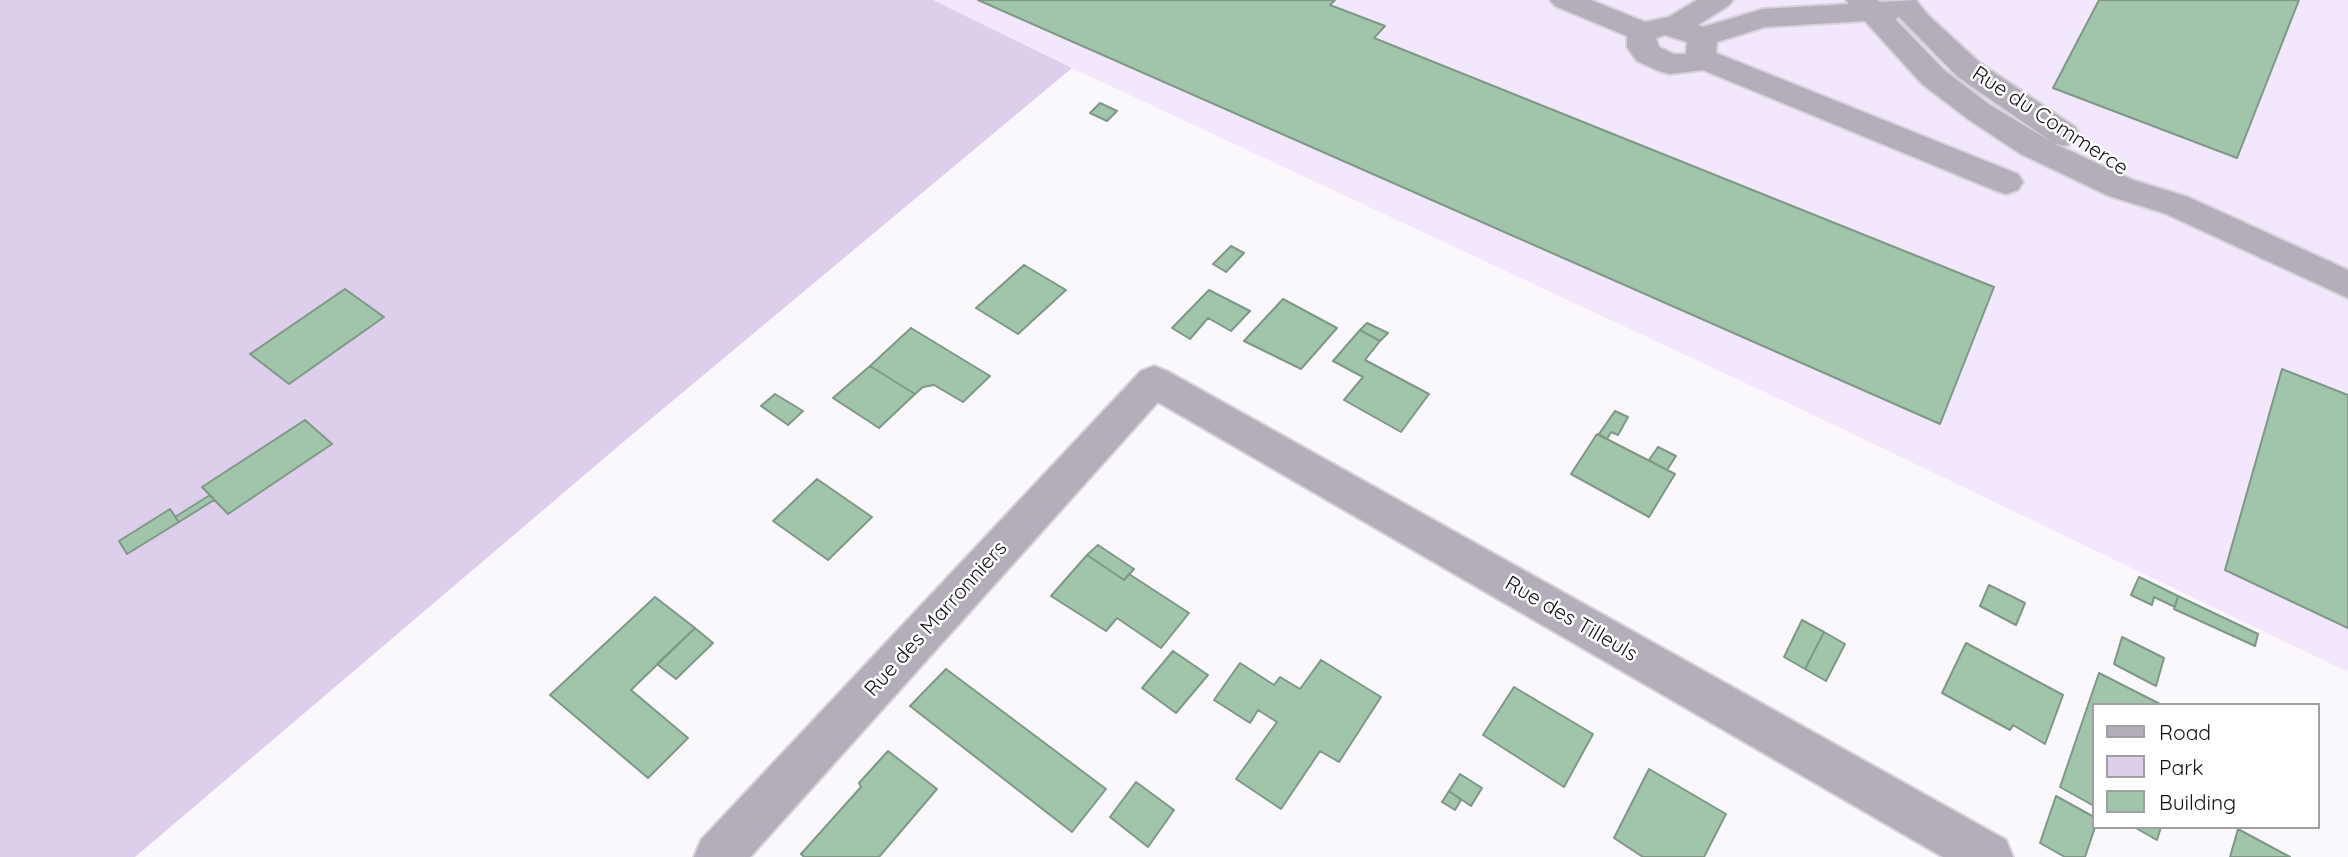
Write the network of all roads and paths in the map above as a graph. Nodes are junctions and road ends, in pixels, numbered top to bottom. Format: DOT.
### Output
graph roads {
  1 [pos="1565,0"];
  2 [pos="1718,0"];
  3 [pos="1905,5"];
  4 [pos="1866,6"];
  5 [pos="1644,32"];
  6 [pos="1693,40"];
  7 [pos="2006,182"];
  8 [pos="2176,205"];
  9 [pos="2348,285"];
  10 [pos="1154,381"];
  11 [pos="718,857"];
  12 [pos="1989,857"];
  1 -- 5 [label="street"];
  2 -- 6 [label="street"];
  3 -- 4 [label="street"];
  3 -- 8 [label="street, Rue du Commerce"];
  4 -- 6 [label="street"];
  4 -- 8 [label="street, Rue du Commerce"];
  5 -- 6 [label="street"];
  5 -- 6 [label="street"];
  6 -- 7 [label="street"];
  8 -- 9 [label="street, Rue du Commerce"];
  10 -- 11 [label="street, Rue des Marronniers"];
  10 -- 12 [label="street, Rue des Tilleuls"];
}
